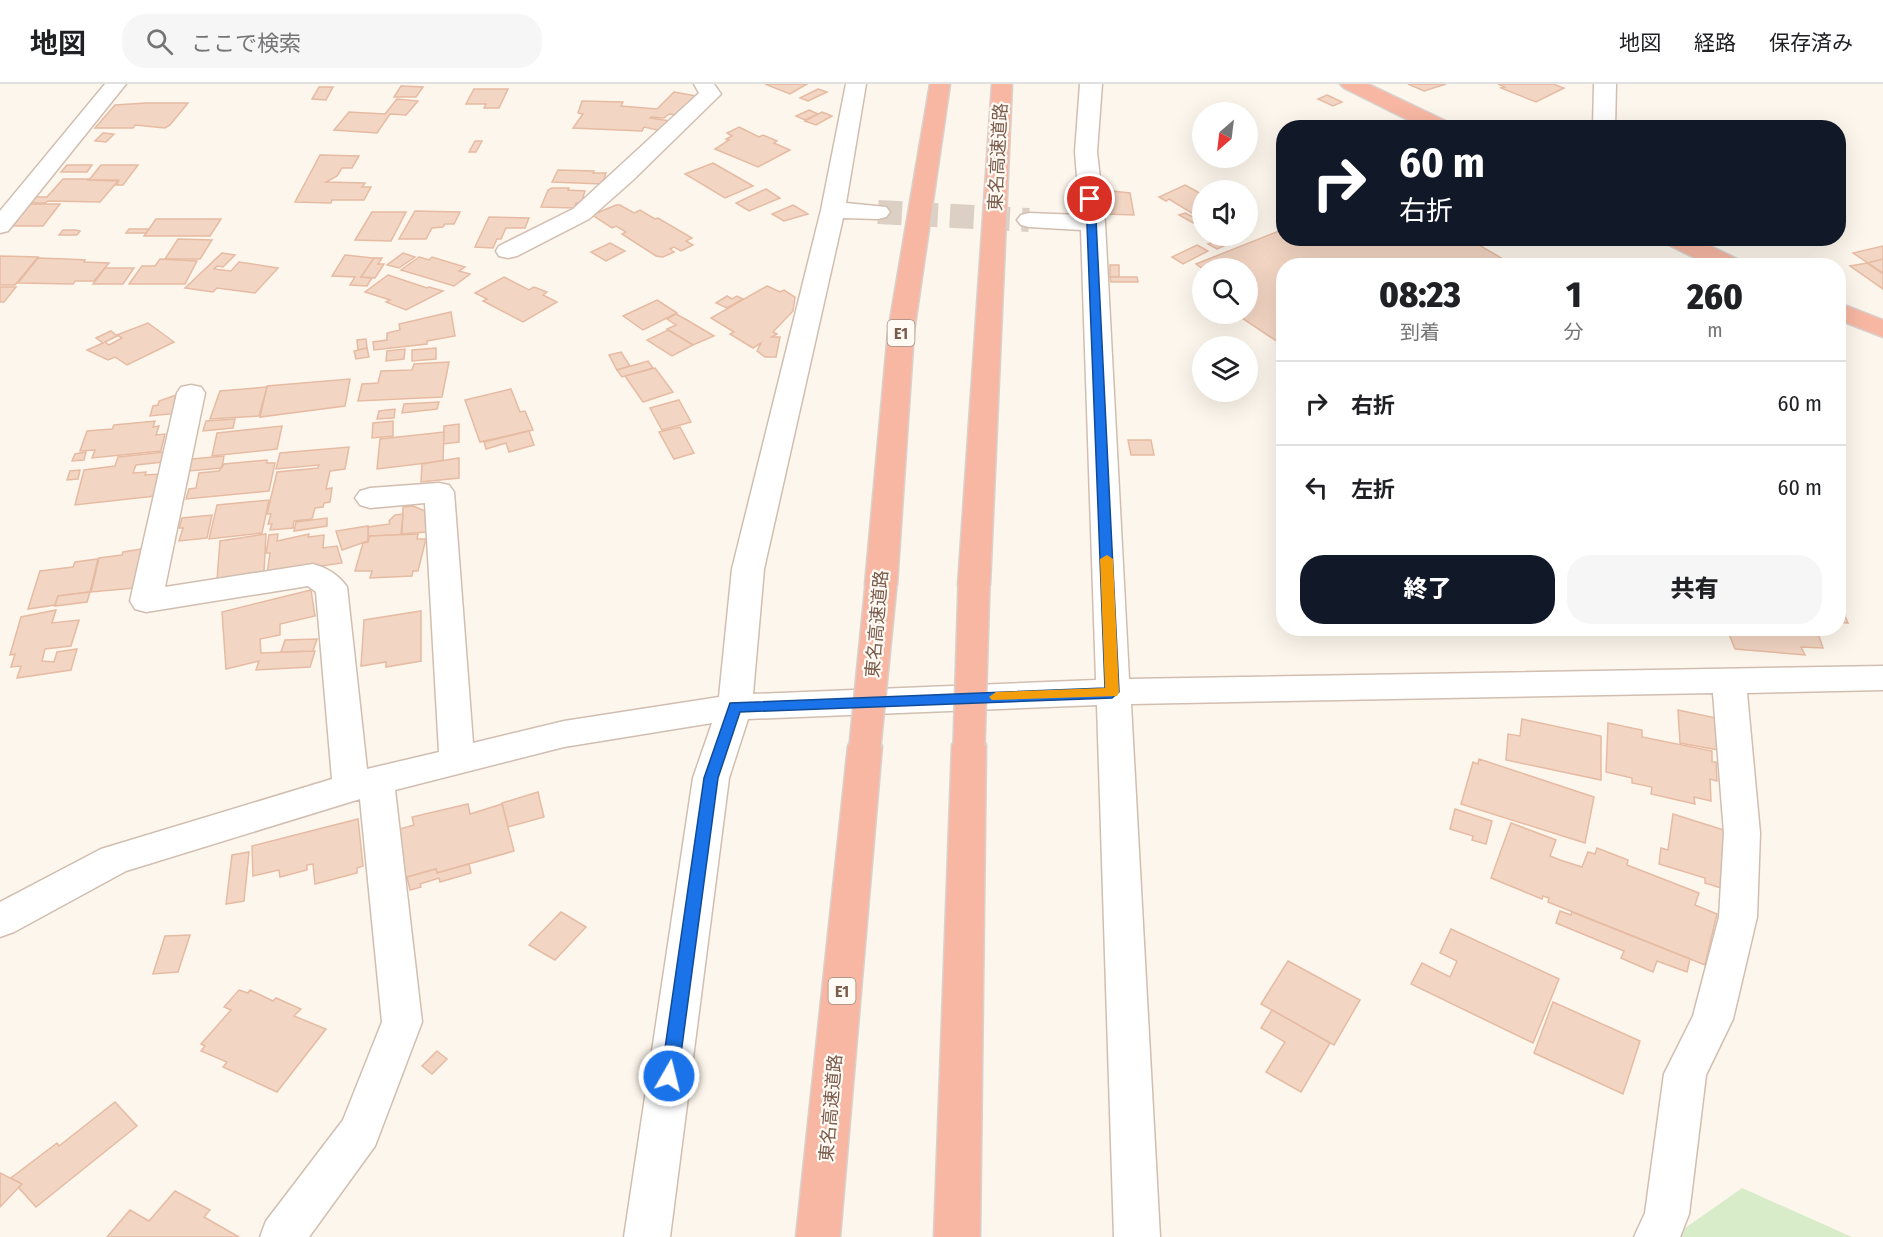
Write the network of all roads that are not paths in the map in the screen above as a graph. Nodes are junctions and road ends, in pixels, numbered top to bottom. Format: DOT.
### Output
graph roads {
  1 [pos="116,84"];
  2 [pos="704,84"];
  3 [pos="856,84"];
  4 [pos="940,84"];
  5 [pos="1002,84"];
  6 [pos="1091,84"];
  7 [pos="1351,84"];
  8 [pos="1605,84"];
  9 [pos="1425,120"];
  10 [pos="1604,120"];
  11 [pos="833,210"];
  12 [pos="878,212"];
  13 [pos="1029,220"];
  14 [pos="1093,223"];
  15 [pos="0,226"];
  16 [pos="1691,246"];
  17 [pos="508,251"];
  18 [pos="1715,258"];
  19 [pos="1846,314"];
  20 [pos="1883,329"];
  21 [pos="191,393"];
  22 [pos="370,498"];
  23 [pos="1883,678"];
  24 [pos="1730,681"];
  25 [pos="1112,692"];
  26 [pos="735,707"];
  27 [pos="457,761"];
  28 [pos="364,784"];
  29 [pos="0,921"];
  30 [pos="282,1237"];
  31 [pos="647,1237"];
  32 [pos="818,1237"];
  33 [pos="957,1237"];
  34 [pos="1137,1237"];
  35 [pos="1656,1237"];
  1 -- 15 [label="street"];
  2 -- 17 [label="street"];
  3 -- 11 [label="street"];
  4 -- 32 [label="highway, 東名高速道路 / E1, bridge"];
  5 -- 33 [label="highway, 東名高速道路, bridge"];
  6 -- 14 [label="street"];
  7 -- 9 [label="highway"];
  8 -- 10 [label="street"];
  11 -- 12 [label="street"];
  11 -- 26 [label="street"];
  13 -- 14 [label="street"];
  14 -- 25 [label="street"];
  16 -- 18 [label="highway"];
  19 -- 20 [label="highway"];
  21 -- 28 [label="street"];
  22 -- 27 [label="street"];
  23 -- 24 [label="street"];
  24 -- 25 [label="street"];
  24 -- 35 [label="street"];
  25 -- 26 [label="street"];
  25 -- 34 [label="street"];
  26 -- 27 [label="street"];
  26 -- 31 [label="street"];
  27 -- 28 [label="street"];
  28 -- 29 [label="street"];
  28 -- 30 [label="street"];
}
